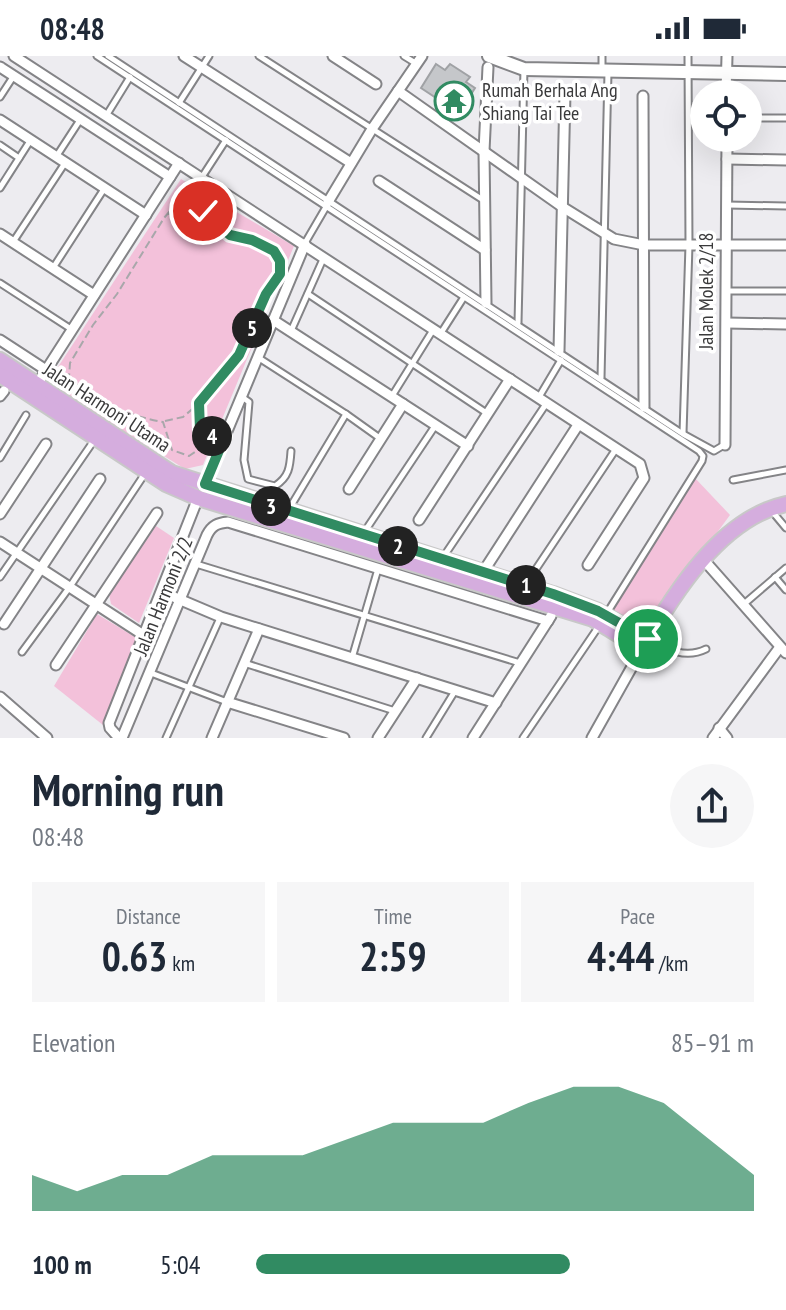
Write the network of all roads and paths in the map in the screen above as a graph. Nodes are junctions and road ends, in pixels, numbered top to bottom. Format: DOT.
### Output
graph roads {
  1 [pos="14,56"];
  2 [pos="97,56"];
  3 [pos="108,56"];
  4 [pos="184,56"];
  5 [pos="209,56"];
  6 [pos="259,56"];
  7 [pos="333,56"];
  8 [pos="404,56"];
  9 [pos="559,56"];
  10 [pos="602,56"];
  11 [pos="688,56"];
  12 [pos="727,56"];
  13 [pos="420,60"];
  14 [pos="489,62"];
  15 [pos="519,64"];
  16 [pos="0,67"];
  17 [pos="202,67"];
  18 [pos="559,70"];
  19 [pos="605,70"];
  20 [pos="688,73"];
  21 [pos="726,74"];
  22 [pos="786,74"];
  23 [pos="14,76"];
  24 [pos="130,77"];
  25 [pos="726,80"];
  26 [pos="376,84"];
  27 [pos="398,91"];
  28 [pos="565,93"];
  29 [pos="643,96"];
  30 [pos="0,97"];
  31 [pos="179,103"];
  32 [pos="106,116"];
  33 [pos="762,118"];
  34 [pos="786,118"];
  35 [pos="80,119"];
  36 [pos="0,120"];
  37 [pos="372,129"];
  38 [pos="31,140"];
  39 [pos="226,140"];
  40 [pos="0,145"];
  41 [pos="484,151"];
  42 [pos="727,152"];
  43 [pos="20,158"];
  44 [pos="727,159"];
  45 [pos="60,160"];
  46 [pos="786,160"];
  47 [pos="179,163"];
  48 [pos="351,163"];
  49 [pos="170,177"];
  50 [pos="202,177"];
  51 [pos="521,178"];
  52 [pos="379,181"];
  53 [pos="0,188"];
  54 [pos="105,188"];
  55 [pos="484,201"];
  56 [pos="327,205"];
  57 [pos="726,205"];
  58 [pos="786,206"];
  59 [pos="564,208"];
  60 [pos="203,211"];
  61 [pos="168,214"];
  62 [pos="146,215"];
  63 [pos="604,233"];
  64 [pos="0,234"];
  65 [pos="13,243"];
  66 [pos="305,244"];
  67 [pos="644,245"];
  68 [pos="689,245"];
  69 [pos="726,245"];
  70 [pos="786,245"];
  71 [pos="485,250"];
  72 [pos="324,257"];
  73 [pos="52,268"];
  74 [pos="0,283"];
  75 [pos="726,291"];
  76 [pos="786,291"];
  77 [pos="308,294"];
  78 [pos="94,295"];
  79 [pos="464,297"];
  80 [pos="486,303"];
  81 [pos="273,320"];
  82 [pos="727,323"];
  83 [pos="518,324"];
  84 [pos="786,324"];
  85 [pos="72,329"];
  86 [pos="291,331"];
  87 [pos="437,332"];
  88 [pos="0,340"];
  89 [pos="560,356"];
  90 [pos="258,358"];
  91 [pos="0,360"];
  92 [pos="412,364"];
  93 [pos="46,370"];
  94 [pos="0,375"];
  95 [pos="510,379"];
  96 [pos="601,379"];
  97 [pos="34,390"];
  98 [pos="242,396"];
  99 [pos="392,397"];
  100 [pos="542,401"];
  101 [pos="199,403"];
  102 [pos="403,404"];
  103 [pos="644,407"];
  104 [pos="346,414"];
  105 [pos="489,414"];
  106 [pos="26,415"];
  107 [pos="163,422"];
  108 [pos="578,425"];
  109 [pos="435,426"];
  110 [pos="200,430"];
  111 [pos="683,434"];
  112 [pos="225,436"];
  113 [pos="95,439"];
  114 [pos="381,439"];
  115 [pos="46,444"];
  116 [pos="725,445"];
  117 [pos="468,446"];
  118 [pos="617,449"];
  119 [pos="291,451"];
  120 [pos="0,458"];
  121 [pos="786,470"];
  122 [pos="146,472"];
  123 [pos="100,479"];
  124 [pos="733,480"];
  125 [pos="205,484"];
  126 [pos="349,489"];
  127 [pos="198,498"];
  128 [pos="786,504"];
  129 [pos="769,508"];
  130 [pos="288,512"];
  131 [pos="157,513"];
  132 [pos="0,514"];
  133 [pos="419,520"];
  134 [pos="786,528"];
  135 [pos="362,535"];
  136 [pos="0,542"];
  137 [pos="16,553"];
  138 [pos="703,559"];
  139 [pos="442,560"];
  140 [pos="194,563"];
  141 [pos="588,565"];
  142 [pos="39,568"];
  143 [pos="378,568"];
  144 [pos="786,568"];
  145 [pos="483,572"];
  146 [pos="0,577"];
  147 [pos="775,577"];
  148 [pos="526,585"];
  149 [pos="69,588"];
  150 [pos="786,590"];
  151 [pos="161,595"];
  152 [pos="181,602"];
  153 [pos="560,602"];
  154 [pos="93,604"];
  155 [pos="743,605"];
  156 [pos="364,615"];
  157 [pos="221,617"];
  158 [pos="603,619"];
  159 [pos="548,621"];
  160 [pos="4,624"];
  161 [pos="259,629"];
  162 [pos="145,636"];
  163 [pos="645,644"];
  164 [pos="706,649"];
  165 [pos="783,650"];
  166 [pos="22,652"];
  167 [pos="352,658"];
  168 [pos="244,663"];
  169 [pos="521,663"];
  170 [pos="56,665"];
  171 [pos="151,673"];
  172 [pos="417,678"];
  173 [pos="190,688"];
  174 [pos="456,690"];
  175 [pos="0,697"];
  176 [pos="227,702"];
  177 [pos="496,703"];
  178 [pos="396,712"];
  179 [pos="719,728"];
  180 [pos="47,738"];
  181 [pos="120,738"];
  182 [pos="166,738"];
  183 [pos="212,738"];
  184 [pos="344,738"];
  185 [pos="378,738"];
  186 [pos="426,738"];
  187 [pos="473,738"];
  188 [pos="523,738"];
  189 [pos="592,738"];
  190 [pos="713,738"];
  191 [pos="727,738"];
  1 -- 32 [label="street"];
  2 -- 24 [label="lane"];
  3 -- 31 [label="lane"];
  4 -- 17 [label="street"];
  5 -- 17 [label="lane"];
  6 -- 37 [label="lane"];
  7 -- 26 [label="street"];
  8 -- 13 [label="lane"];
  9 -- 18 [label="street"];
  10 -- 19 [label="lane"];
  11 -- 20 [label="lane"];
  12 -- 21 [label="street"];
  13 -- 27 [label="street"];
  14 -- 15 [label="street"];
  14 -- 41 [label="street"];
  15 -- 18 [label="street"];
  15 -- 51 [label="lane"];
  16 -- 23 [label="street"];
  17 -- 31 [label="lane"];
  17 -- 48 [label="street"];
  18 -- 19 [label="street"];
  19 -- 20 [label="street"];
  19 -- 63 [label="lane"];
  20 -- 21 [label="street"];
  20 -- 68 [label="lane"];
  21 -- 22 [label="street"];
  21 -- 25 [label="street"];
  23 -- 30 [label="lane"];
  23 -- 35 [label="street"];
  24 -- 32 [label="lane"];
  24 -- 39 [label="lane"];
  27 -- 37 [label="street"];
  27 -- 41 [label="street"];
  28 -- 59 [label="street"];
  29 -- 67 [label="street"];
  31 -- 56 [label="lane"];
  32 -- 47 [label="street"];
  33 -- 34 [label="lane"];
  35 -- 45 [label="lane"];
  35 -- 49 [label="street"];
  36 -- 38 [label="street"];
  37 -- 48 [label="street"];
  37 -- 55 [label="lane"];
  38 -- 43 [label="lane"];
  38 -- 45 [label="street"];
  39 -- 50 [label="lane"];
  39 -- 56 [label="lane"];
  40 -- 43 [label="lane"];
  41 -- 51 [label="street"];
  41 -- 55 [label="street"];
  42 -- 44 [label="street, Jalan Molek 2/18"];
  43 -- 53 [label="lane"];
  44 -- 46 [label="street"];
  44 -- 57 [label="street, Jalan Molek 2/18"];
  45 -- 54 [label="street"];
  45 -- 65 [label="lane"];
  47 -- 49 [label="street"];
  47 -- 50 [label="street"];
  48 -- 56 [label="street"];
  49 -- 62 [label="street"];
  50 -- 66 [label="street"];
  51 -- 59 [label="street"];
  51 -- 83 [label="lane"];
  52 -- 71 [label="street"];
  54 -- 62 [label="street"];
  54 -- 73 [label="lane"];
  55 -- 71 [label="street"];
  56 -- 66 [label="lane"];
  56 -- 79 [label="lane"];
  56 -- 80 [label="lane"];
  57 -- 58 [label="lane"];
  57 -- 69 [label="street, Jalan Molek 2/18"];
  59 -- 63 [label="street"];
  59 -- 89 [label="street"];
  60 -- 61 [label="path"];
  60 -- 61 [label="path"];
  60 -- 101 [label="path"];
  61 -- 107 [label="path"];
  62 -- 78 [label="street"];
  63 -- 67 [label="street"];
  63 -- 96 [label="lane"];
  64 -- 65 [label="street"];
  65 -- 73 [label="street"];
  66 -- 72 [label="street"];
  66 -- 81 [label="street"];
  67 -- 68 [label="street"];
  67 -- 103 [label="street"];
  68 -- 69 [label="street"];
  68 -- 111 [label="lane"];
  69 -- 70 [label="street"];
  69 -- 75 [label="street, Jalan Molek 2/18"];
  71 -- 80 [label="street"];
  72 -- 77 [label="lane"];
  72 -- 87 [label="street"];
  73 -- 78 [label="street"];
  74 -- 85 [label="lane"];
  75 -- 76 [label="lane"];
  75 -- 82 [label="street, Jalan Molek 2/18"];
  77 -- 86 [label="lane"];
  77 -- 92 [label="lane"];
  78 -- 85 [label="street"];
  79 -- 87 [label="lane"];
  79 -- 89 [label="lane"];
  80 -- 83 [label="lane"];
  81 -- 86 [label="street"];
  81 -- 90 [label="street"];
  82 -- 84 [label="street"];
  82 -- 116 [label="street, Jalan Molek 2/18"];
  83 -- 89 [label="lane"];
  85 -- 93 [label="street"];
  86 -- 99 [label="street"];
  87 -- 92 [label="lane"];
  87 -- 95 [label="street"];
  88 -- 93 [label="street"];
  89 -- 96 [label="lane"];
  89 -- 100 [label="lane"];
  89 -- 158 [label="lane"];
  90 -- 98 [label="street"];
  90 -- 104 [label="lane"];
  91 -- 97 [label="main road, Jalan Harmoni Utama"];
  92 -- 99 [label="lane"];
  92 -- 105 [label="lane"];
  93 -- 97 [label="street"];
  94 -- 97 [label="main road, Jalan Harmoni Utama"];
  95 -- 100 [label="street"];
  95 -- 105 [label="street"];
  96 -- 103 [label="lane"];
  97 -- 113 [label="main road, Jalan Harmoni Utama"];
  97 -- 125 [label="main road, Jalan Harmoni Utama"];
  98 -- 112 [label="street"];
  98 -- 119 [label="lane"];
  99 -- 102 [label="street"];
  100 -- 108 [label="street"];
  100 -- 139 [label="lane"];
  101 -- 107 [label="path"];
  101 -- 110 [label="path"];
  102 -- 109 [label="street"];
  102 -- 114 [label="street"];
  103 -- 111 [label="lane"];
  104 -- 114 [label="lane"];
  104 -- 130 [label="lane"];
  105 -- 117 [label="street"];
  106 -- 120 [label="lane"];
  107 -- 110 [label="path"];
  108 -- 118 [label="street"];
  108 -- 145 [label="street"];
  109 -- 117 [label="street"];
  109 -- 135 [label="lane"];
  110 -- 112 [label="path"];
  111 -- 116 [label="lane"];
  112 -- 125 [label="street"];
  113 -- 122 [label="main road, Jalan Harmoni Utama"];
  113 -- 137 [label="lane"];
  114 -- 126 [label="street"];
  115 -- 132 [label="street"];
  117 -- 133 [label="street"];
  118 -- 141 [label="street"];
  118 -- 148 [label="lane"];
  121 -- 124 [label="lane"];
  122 -- 127 [label="main road, Jalan Harmoni Utama"];
  122 -- 149 [label="lane"];
  123 -- 142 [label="street"];
  125 -- 130 [label="main road, Jalan Harmoni Utama"];
  127 -- 151 [label="street"];
  127 -- 153 [label="main road, Jalan Harmoni Utama"];
  128 -- 129 [label="main road"];
  129 -- 134 [label="lane"];
  129 -- 138 [label="main road"];
  130 -- 135 [label="main road, Jalan Harmoni Utama"];
  131 -- 154 [label="street"];
  135 -- 139 [label="main road, Jalan Harmoni Utama"];
  136 -- 137 [label="street"];
  137 -- 142 [label="street"];
  137 -- 146 [label="lane"];
  138 -- 155 [label="street"];
  138 -- 163 [label="main road"];
  139 -- 145 [label="main road, Jalan Harmoni Utama"];
  140 -- 143 [label="street, Jalan Harmoni 2/2"];
  140 -- 152 [label="street, Jalan Harmoni 2/2"];
  140 -- 156 [label="lane"];
  142 -- 149 [label="street"];
  142 -- 160 [label="street"];
  143 -- 156 [label="lane"];
  143 -- 159 [label="street, Jalan Harmoni 2/2"];
  144 -- 147 [label="lane"];
  145 -- 148 [label="main road, Jalan Harmoni Utama"];
  147 -- 150 [label="lane"];
  147 -- 155 [label="lane"];
  148 -- 153 [label="main road, Jalan Harmoni Utama"];
  149 -- 154 [label="street"];
  149 -- 166 [label="lane"];
  151 -- 152 [label="street"];
  151 -- 162 [label="street"];
  152 -- 157 [label="street"];
  152 -- 171 [label="street, Jalan Harmoni 2/2"];
  153 -- 158 [label="main road, Jalan Harmoni Utama"];
  153 -- 159 [label="street"];
  154 -- 162 [label="street"];
  154 -- 170 [label="street"];
  155 -- 165 [label="street"];
  156 -- 167 [label="lane"];
  156 -- 169 [label="lane"];
  157 -- 161 [label="street"];
  157 -- 173 [label="lane"];
  158 -- 163 [label="main road, Jalan Harmoni Utama"];
  158 -- 188 [label="lane"];
  159 -- 169 [label="street"];
  161 -- 167 [label="street"];
  161 -- 168 [label="street"];
  162 -- 181 [label="street"];
  163 -- 164 [label="lane"];
  163 -- 189 [label="street"];
  165 -- 179 [label="street"];
  167 -- 172 [label="street"];
  168 -- 176 [label="street"];
  168 -- 178 [label="lane"];
  169 -- 177 [label="street"];
  171 -- 173 [label="lane"];
  171 -- 181 [label="street, Jalan Harmoni 2/2"];
  172 -- 174 [label="street"];
  172 -- 178 [label="street"];
  173 -- 176 [label="lane"];
  173 -- 182 [label="lane"];
  174 -- 177 [label="street"];
  174 -- 186 [label="lane"];
  175 -- 180 [label="street"];
  176 -- 183 [label="street"];
  176 -- 184 [label="street"];
  177 -- 187 [label="street"];
  178 -- 185 [label="street"];
  179 -- 190 [label="street"];
  179 -- 191 [label="street"];
}
